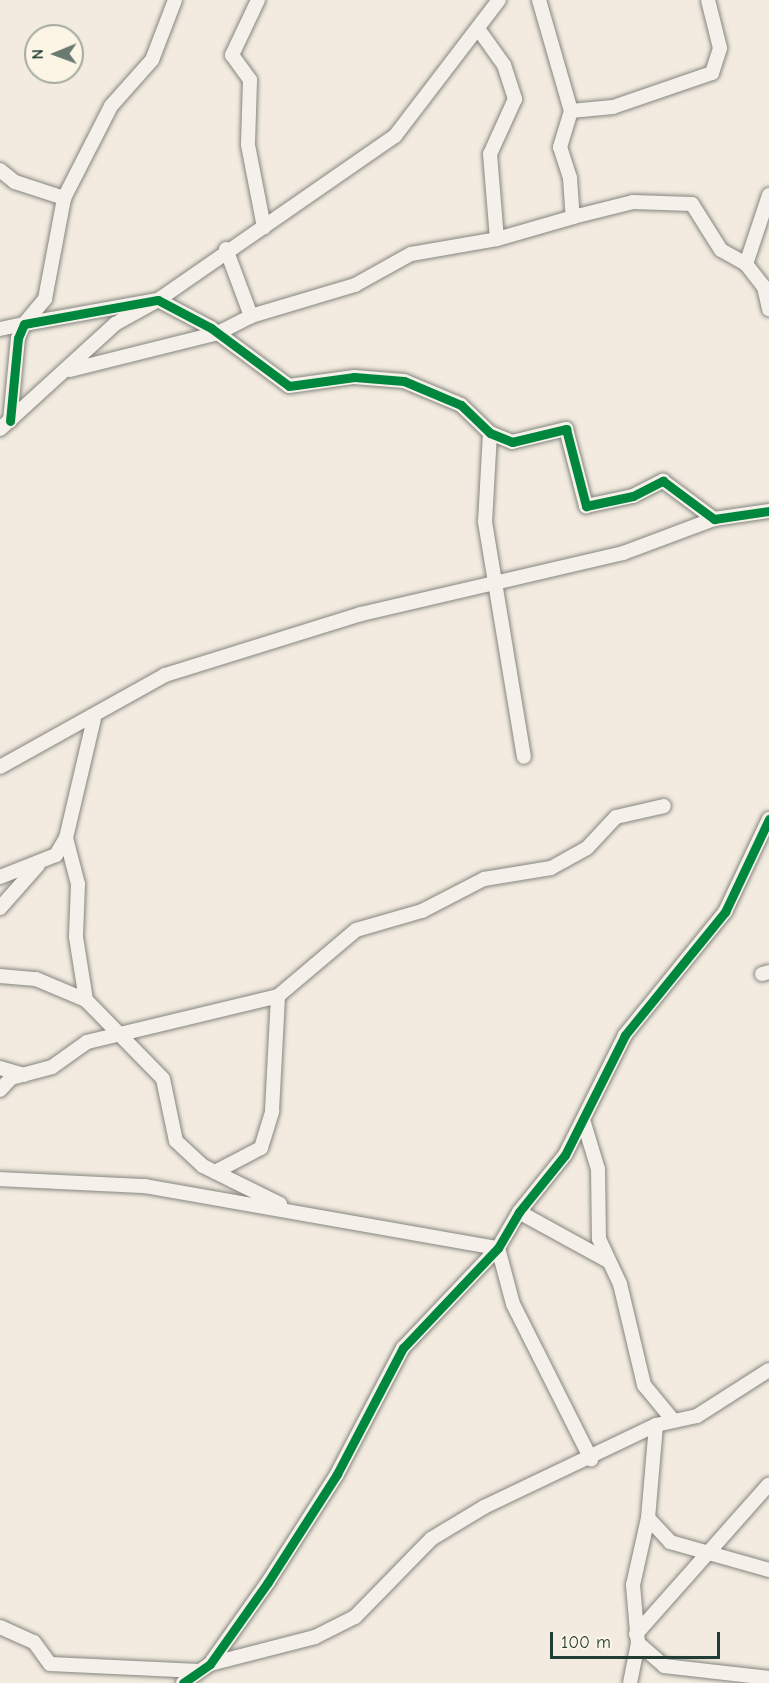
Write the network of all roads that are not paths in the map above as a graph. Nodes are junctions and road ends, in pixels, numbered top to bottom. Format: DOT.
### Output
graph roads {
  1 [pos="175,0"];
  2 [pos="258,0"];
  3 [pos="499,0"];
  4 [pos="539,0"];
  5 [pos="710,2"];
  6 [pos="479,30"];
  7 [pos="571,111"];
  8 [pos="0,170"];
  9 [pos="769,195"];
  10 [pos="64,198"];
  11 [pos="573,217"];
  12 [pos="264,227"];
  13 [pos="497,239"];
  14 [pos="226,249"];
  15 [pos="746,264"];
  16 [pos="158,300"];
  17 [pos="769,309"];
  18 [pos="251,316"];
  19 [pos="24,324"];
  20 [pos="0,329"];
  21 [pos="218,333"];
  22 [pos="67,371"];
  23 [pos="5,425"];
  24 [pos="490,433"];
  25 [pos="769,511"];
  26 [pos="714,519"];
  27 [pos="494,579"];
  28 [pos="94,719"];
  29 [pos="524,757"];
  30 [pos="0,767"];
  31 [pos="664,806"];
  32 [pos="769,819"];
  33 [pos="66,838"];
  34 [pos="42,861"];
  35 [pos="0,877"];
  36 [pos="0,908"];
  37 [pos="0,976"];
  38 [pos="278,996"];
  39 [pos="86,1000"];
  40 [pos="120,1035"];
  41 [pos="0,1068"];
  42 [pos="24,1075"];
  43 [pos="0,1090"];
  44 [pos="584,1123"];
  45 [pos="215,1172"];
  46 [pos="0,1179"];
  47 [pos="285,1206"];
  48 [pos="519,1212"];
  49 [pos="498,1248"];
  50 [pos="608,1261"];
  51 [pos="769,1370"];
  52 [pos="673,1420"];
  53 [pos="656,1425"];
  54 [pos="591,1459"];
  55 [pos="769,1484"];
  56 [pos="648,1518"];
  57 [pos="711,1552"];
  58 [pos="769,1570"];
  59 [pos="0,1627"];
  60 [pos="637,1639"];
  61 [pos="205,1667"];
  62 [pos="769,1678"];
  63 [pos="183,1683"];
  64 [pos="630,1683"];
  1 -- 10 [label="street"];
  2 -- 12 [label="street"];
  3 -- 6 [label="street"];
  4 -- 7 [label="street"];
  5 -- 7 [label="street"];
  6 -- 12 [label="street"];
  6 -- 13 [label="street"];
  7 -- 11 [label="street"];
  8 -- 10 [label="street"];
  9 -- 15 [label="street"];
  10 -- 19 [label="street"];
  11 -- 13 [label="street"];
  11 -- 15 [label="street"];
  12 -- 14 [label="street"];
  13 -- 18 [label="street"];
  14 -- 16 [label="street"];
  14 -- 18 [label="street"];
  15 -- 17 [label="street"];
  16 -- 19 [label="street"];
  16 -- 21 [label="street"];
  16 -- 22 [label="street"];
  18 -- 21 [label="street"];
  19 -- 20 [label="street"];
  19 -- 23 [label="street"];
  21 -- 22 [label="street"];
  21 -- 24 [label="street"];
  22 -- 23 [label="street"];
  24 -- 26 [label="street"];
  24 -- 27 [label="street"];
  25 -- 26 [label="street"];
  26 -- 27 [label="street"];
  27 -- 28 [label="street"];
  27 -- 29 [label="street"];
  28 -- 30 [label="street"];
  28 -- 33 [label="street"];
  31 -- 38 [label="street"];
  32 -- 44 [label="street"];
  33 -- 34 [label="street"];
  33 -- 39 [label="street"];
  34 -- 35 [label="street"];
  34 -- 36 [label="street"];
  37 -- 39 [label="street"];
  38 -- 40 [label="street"];
  38 -- 45 [label="street"];
  39 -- 40 [label="street"];
  40 -- 42 [label="street"];
  40 -- 45 [label="street"];
  41 -- 42 [label="street"];
  42 -- 43 [label="street"];
  44 -- 48 [label="street"];
  44 -- 50 [label="street"];
  45 -- 47 [label="street"];
  46 -- 47 [label="street"];
  47 -- 49 [label="street"];
  48 -- 49 [label="street"];
  48 -- 50 [label="street"];
  49 -- 54 [label="street"];
  49 -- 61 [label="street"];
  50 -- 52 [label="street"];
  51 -- 52 [label="street"];
  52 -- 53 [label="street"];
  53 -- 54 [label="street"];
  53 -- 56 [label="street"];
  54 -- 61 [label="street"];
  55 -- 57 [label="street"];
  56 -- 57 [label="street"];
  56 -- 60 [label="street"];
  57 -- 58 [label="street"];
  57 -- 60 [label="street"];
  59 -- 61 [label="street"];
  60 -- 62 [label="street"];
  60 -- 64 [label="street"];
  61 -- 63 [label="street"];
}
